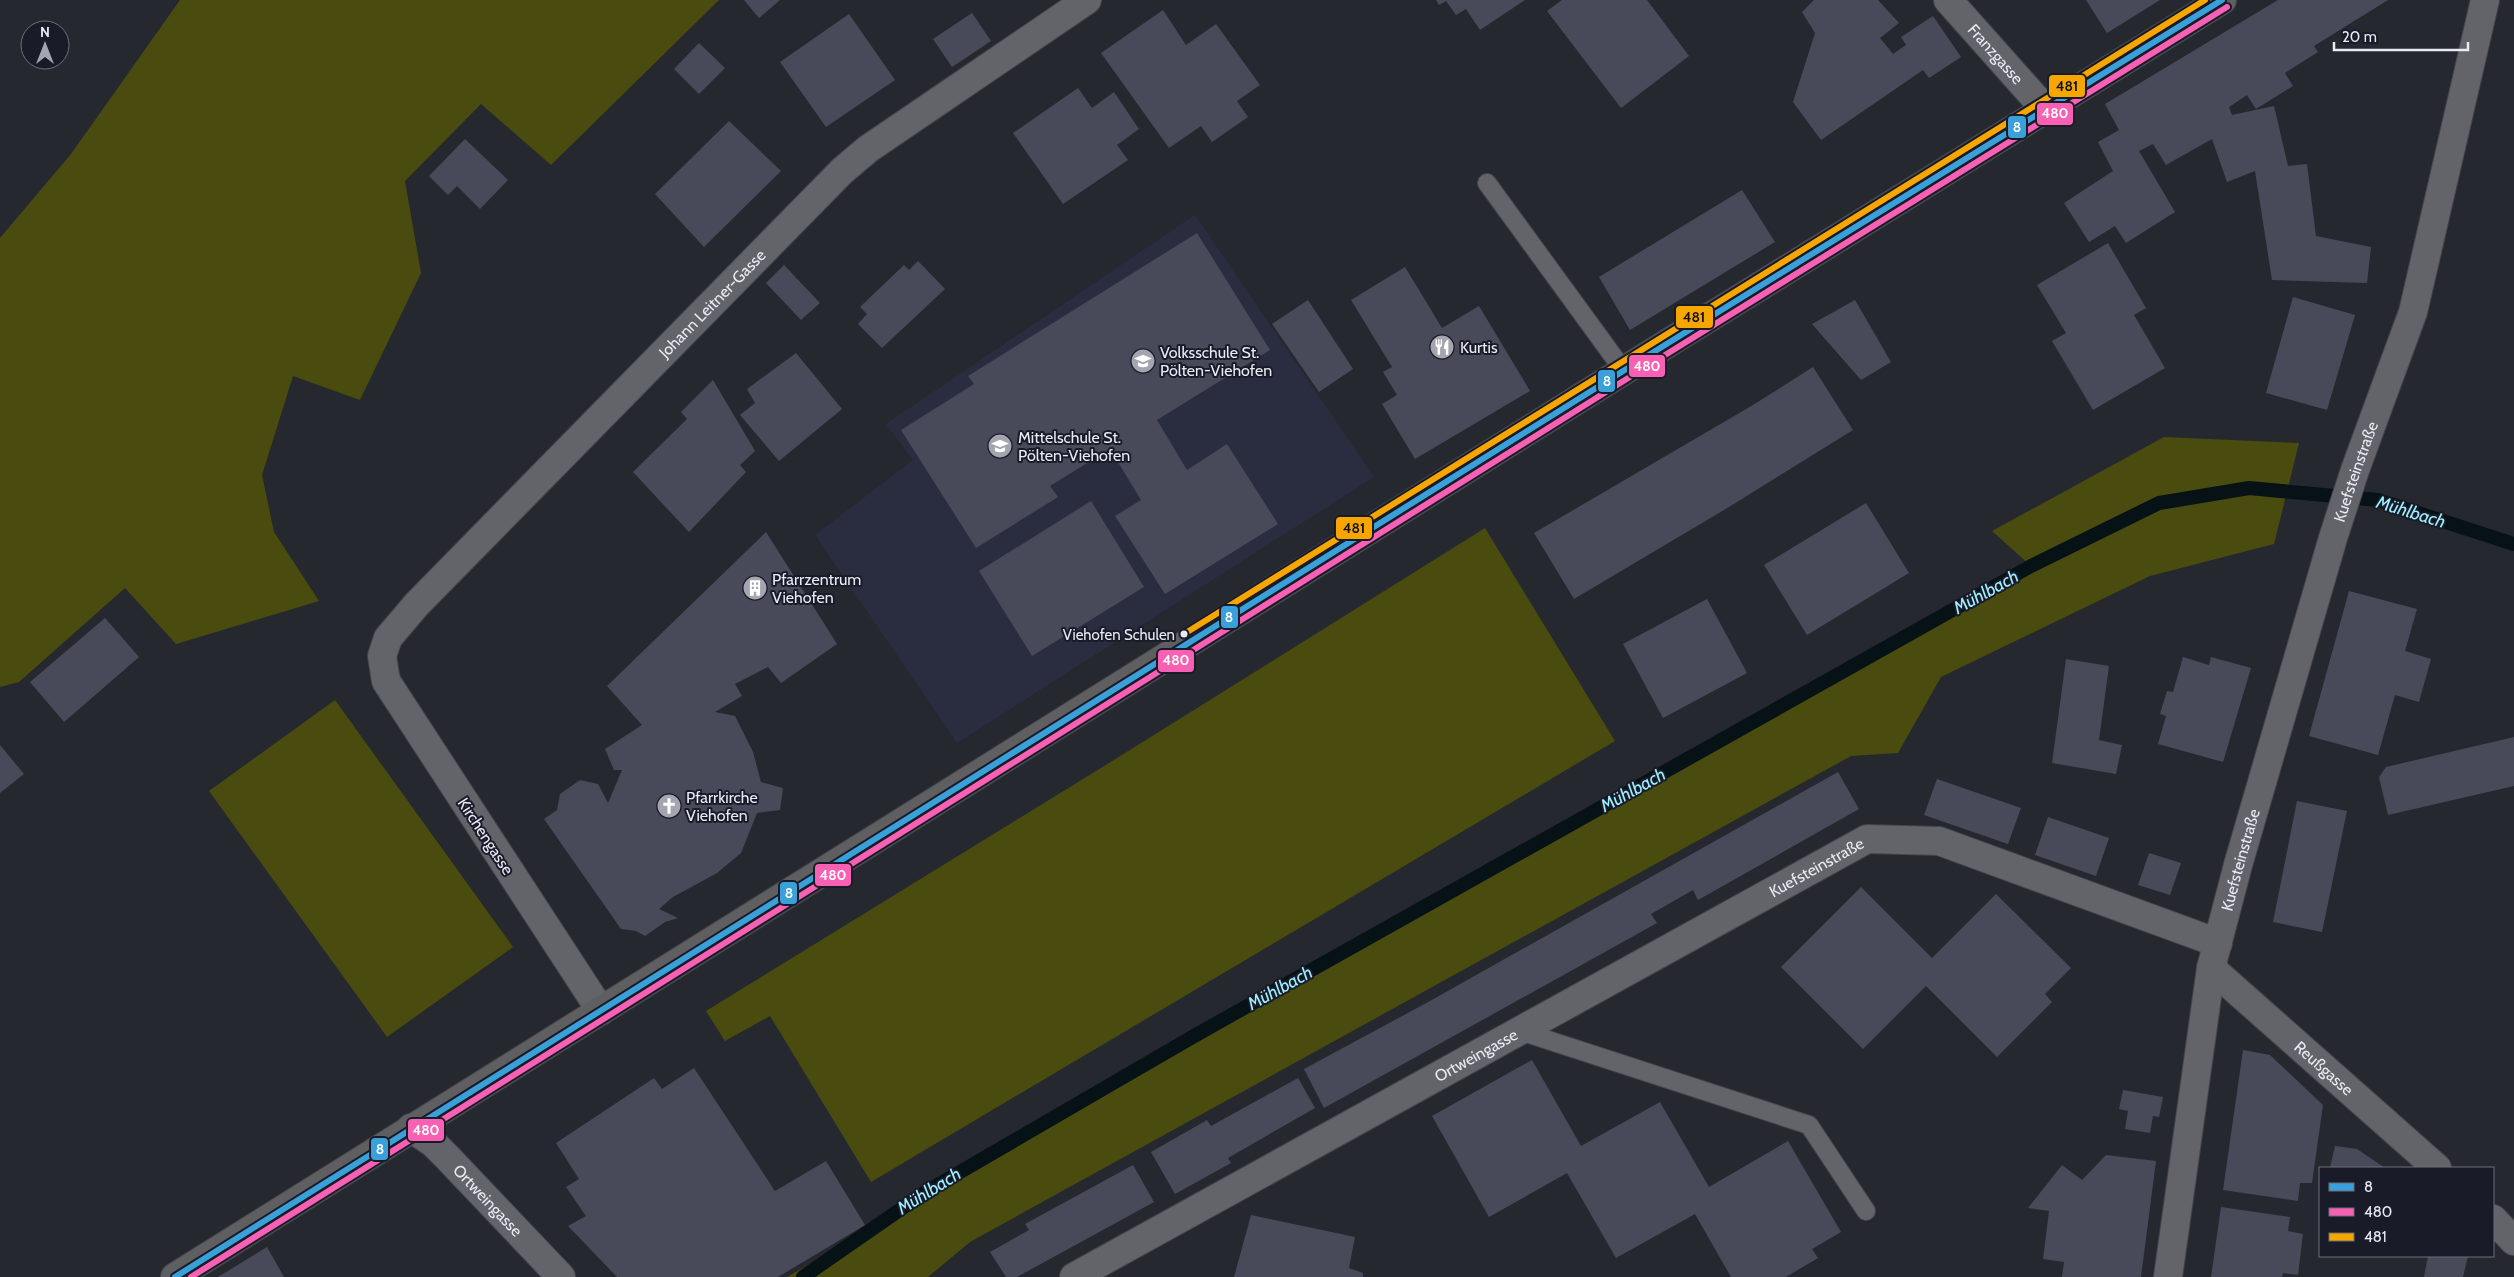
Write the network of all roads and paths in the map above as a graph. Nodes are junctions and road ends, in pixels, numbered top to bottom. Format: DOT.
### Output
graph roads {
  1 [pos="1087,0"];
  2 [pos="1948,0"];
  3 [pos="2222,0"];
  4 [pos="2485,0"];
  5 [pos="2045,109"];
  6 [pos="1486,183"];
  7 [pos="1624,371"];
  8 [pos="382,656"];
  9 [pos="2214,955"];
  10 [pos="601,1011"];
  11 [pos="1520,1031"];
  12 [pos="411,1128"];
  13 [pos="2436,1167"];
  14 [pos="1866,1211"];
  15 [pos="2494,1220"];
  16 [pos="2514,1241"];
  17 [pos="176,1277"];
  18 [pos="562,1277"];
  19 [pos="1074,1277"];
  20 [pos="2168,1277"];
  1 -- 8 [label="street, Johann Leitner-Gasse"];
  2 -- 5 [label="street, Franzgasse"];
  3 -- 5 [label="main road"];
  4 -- 9 [label="street, Kuefsteinstraße"];
  5 -- 7 [label="main road"];
  6 -- 7 [label="lane"];
  7 -- 10 [label="main road"];
  8 -- 10 [label="street, Kirchengasse"];
  9 -- 11 [label="street, Kuefsteinstraße"];
  9 -- 13 [label="street, Reußgasse"];
  9 -- 20 [label="street, Kuefsteinstraße"];
  10 -- 12 [label="main road"];
  11 -- 14 [label="lane, Ortweingasse"];
  11 -- 19 [label="street, Ortweingasse"];
  12 -- 17 [label="main road"];
  12 -- 18 [label="street, Ortweingasse"];
  15 -- 16 [label="street"];
}
